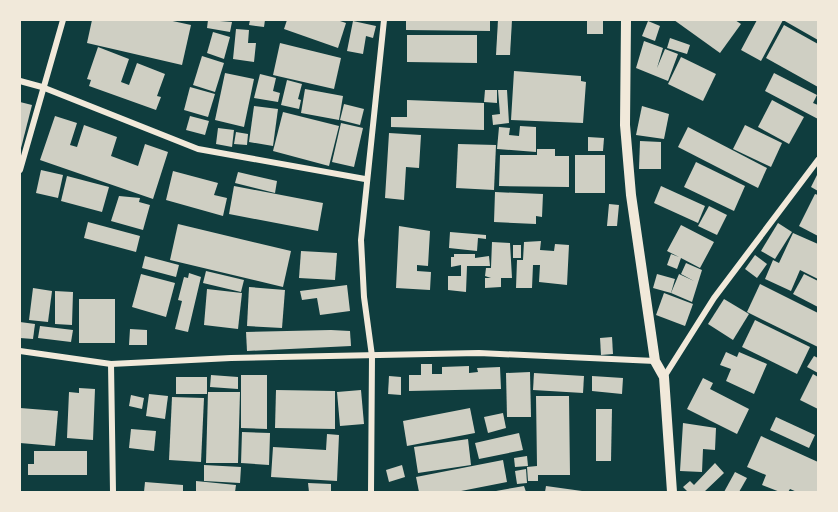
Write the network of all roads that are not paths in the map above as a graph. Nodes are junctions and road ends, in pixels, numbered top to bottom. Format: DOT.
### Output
graph roads {
  1 [pos="63,20"];
  2 [pos="384,20"];
  3 [pos="626,20"];
  4 [pos="20,81"];
  5 [pos="42,87"];
  6 [pos="819,160"];
  7 [pos="20,170"];
  8 [pos="365,179"];
  9 [pos="20,351"];
  10 [pos="372,356"];
  11 [pos="655,361"];
  12 [pos="111,364"];
  13 [pos="664,377"];
  14 [pos="113,492"];
  15 [pos="371,492"];
  16 [pos="672,492"];
  1 -- 5 [label="street"];
  2 -- 8 [label="street"];
  3 -- 11 [label="street"];
  4 -- 5 [label="street"];
  5 -- 7 [label="street"];
  5 -- 8 [label="street"];
  6 -- 13 [label="street"];
  8 -- 10 [label="street"];
  9 -- 12 [label="street"];
  10 -- 11 [label="street"];
  10 -- 12 [label="street"];
  10 -- 15 [label="street"];
  11 -- 13 [label="street"];
  12 -- 14 [label="street"];
  13 -- 16 [label="street"];
}
